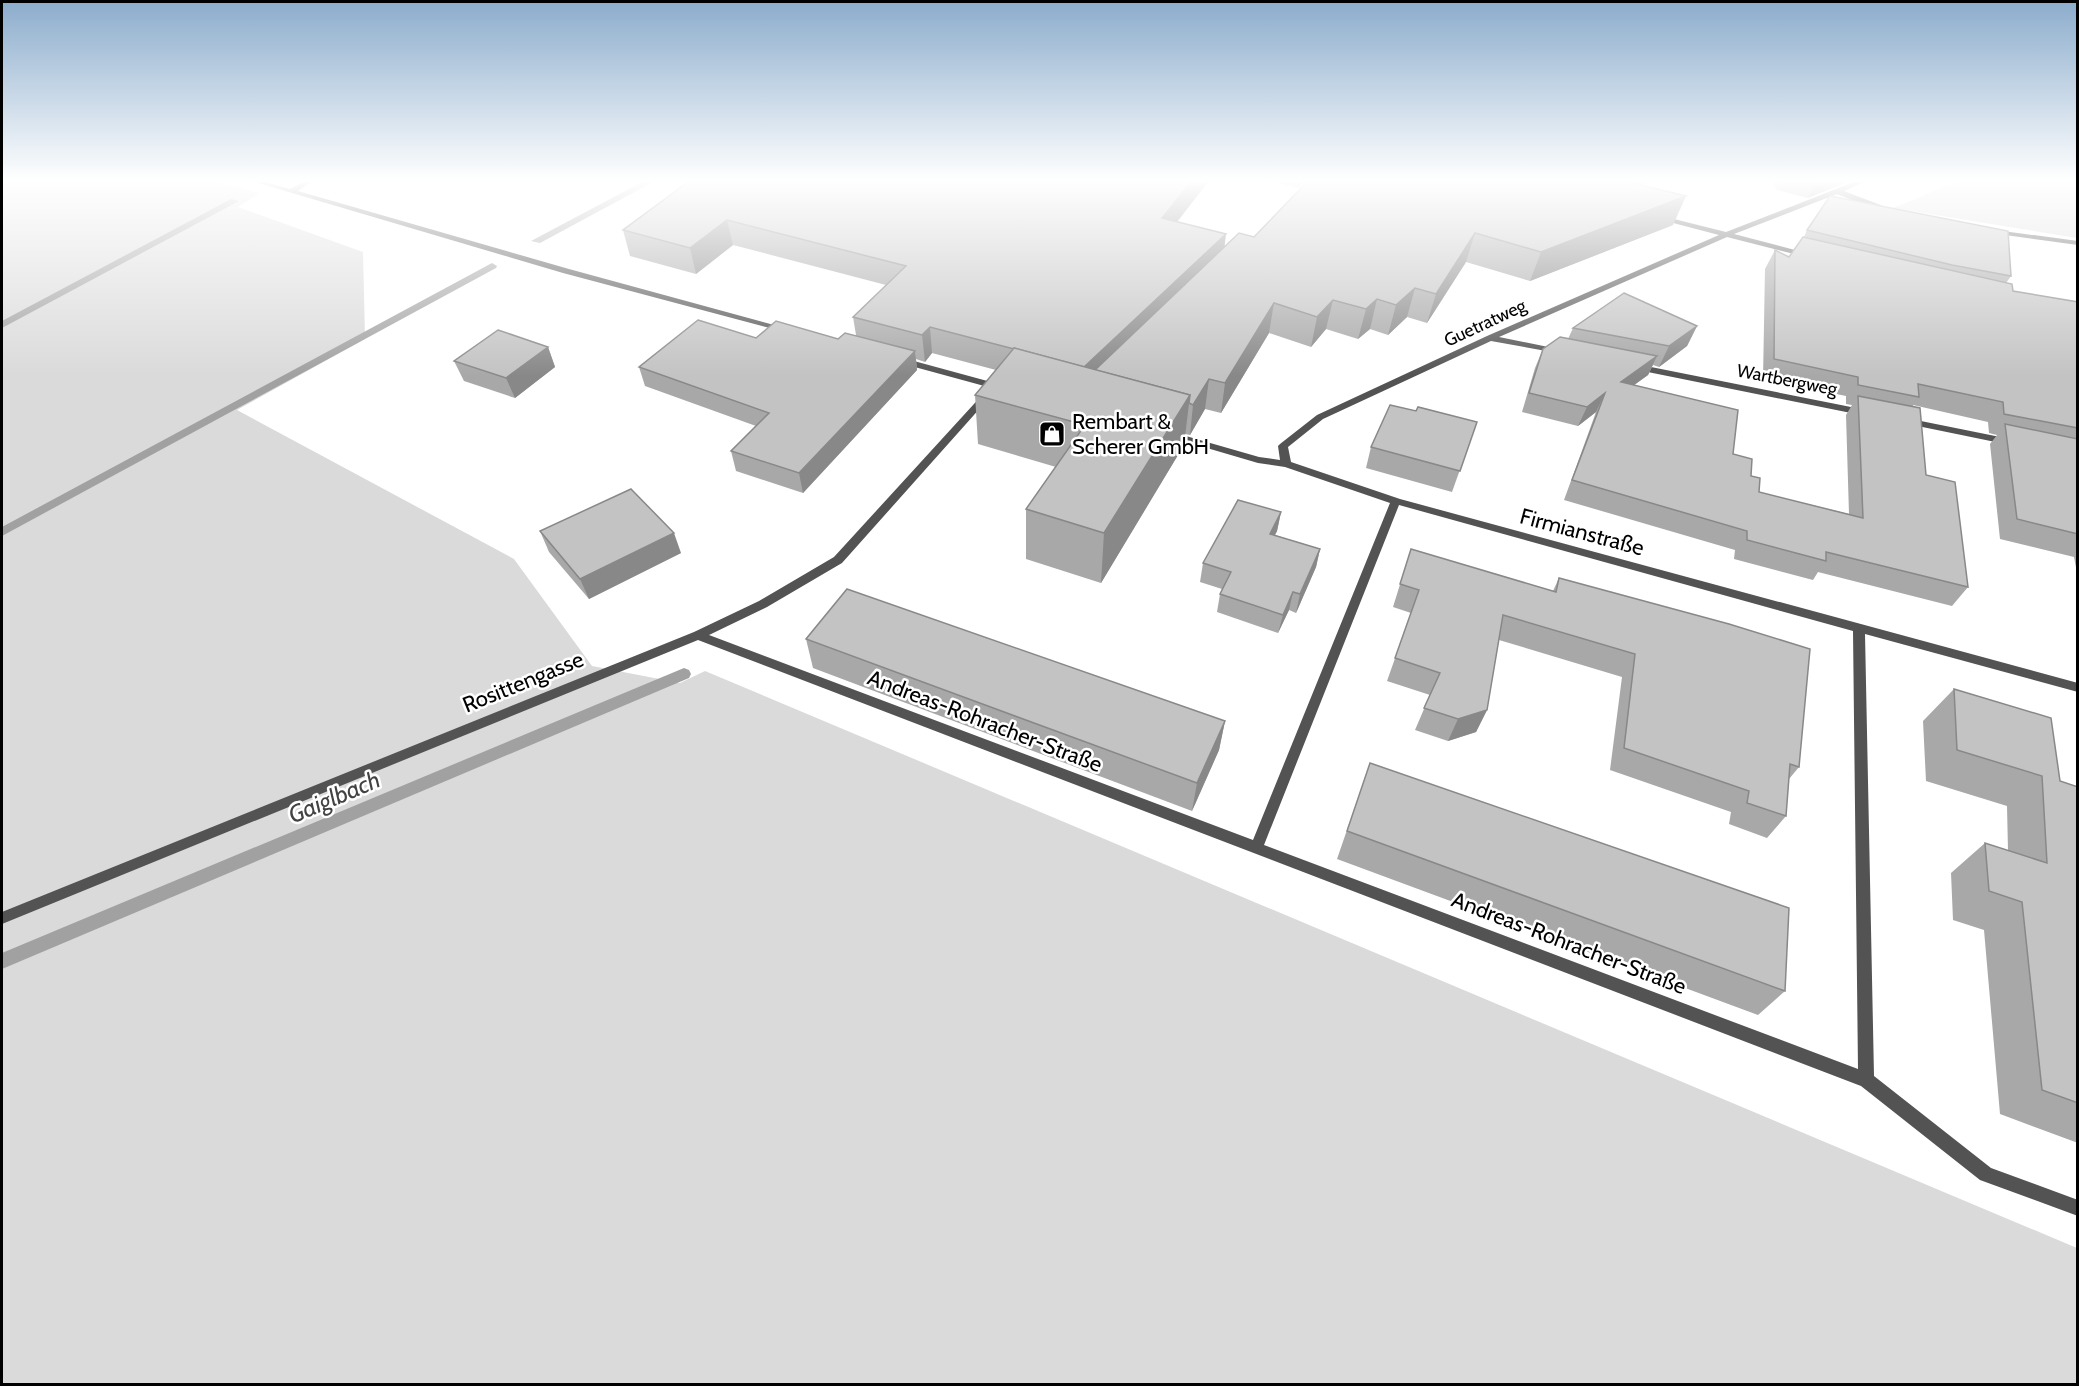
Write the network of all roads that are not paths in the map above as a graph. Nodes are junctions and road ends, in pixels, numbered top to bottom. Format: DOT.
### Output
graph roads {
  1 [pos="483,247"];
  2 [pos="1698,247"];
  3 [pos="1771,247"];
  4 [pos="1815,258"];
  5 [pos="790,330"];
  6 [pos="1490,338"];
  7 [pos="1567,353"];
  8 [pos="890,357"];
  9 [pos="1626,365"];
  10 [pos="1871,414"];
  11 [pos="1894,418"];
  12 [pos="1154,430"];
  13 [pos="2022,445"];
  14 [pos="1286,464"];
  15 [pos="1396,501"];
  16 [pos="1859,628"];
  17 [pos="698,635"];
  18 [pos="2078,688"];
  19 [pos="1257,846"];
  20 [pos="2,918"];
  21 [pos="1866,1080"];
  22 [pos="2078,1208"];
  1 -- 5 [label="street"];
  2 -- 6 [label="street, Guetratweg"];
  3 -- 4 [label="street"];
  6 -- 7 [label="street"];
  6 -- 14 [label="street, Guetratweg"];
  8 -- 17 [label="street, Rosittengasse"];
  9 -- 10 [label="street, Wartbergweg"];
  11 -- 13 [label="street"];
  12 -- 14 [label="street, Firmianstraße"];
  14 -- 15 [label="street, Firmianstraße"];
  15 -- 16 [label="street, Firmianstraße"];
  15 -- 19 [label="street"];
  16 -- 18 [label="street, Firmianstraße"];
  16 -- 21 [label="street"];
  17 -- 19 [label="street, Andreas-Rohracher-Straße"];
  17 -- 20 [label="street, Rosittengasse"];
  19 -- 21 [label="street, Andreas-Rohracher-Straße"];
  21 -- 22 [label="street, Andreas-Rohracher-Straße"];
}
